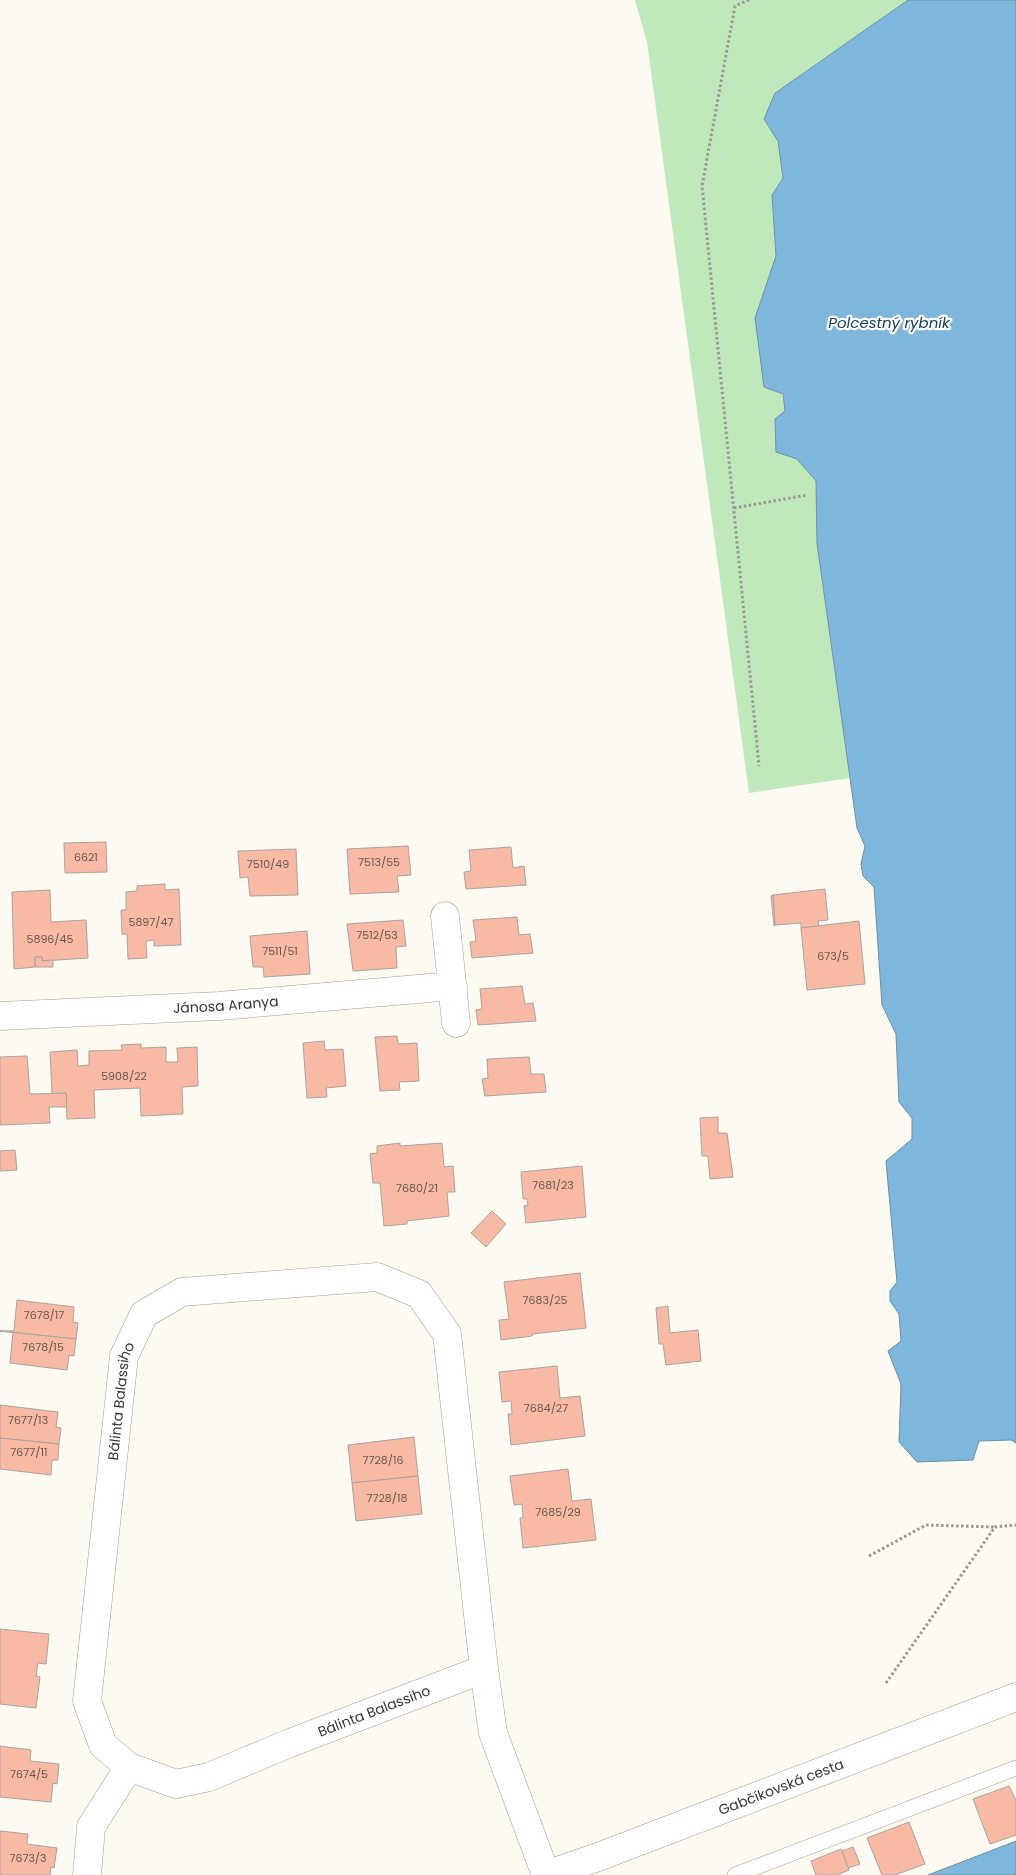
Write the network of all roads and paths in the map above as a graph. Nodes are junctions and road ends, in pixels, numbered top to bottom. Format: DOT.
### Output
graph roads {
  1 [pos="749,0"];
  2 [pos="807,495"];
  3 [pos="734,508"];
  4 [pos="759,766"];
  5 [pos="445,916"];
  6 [pos="453,986"];
  7 [pos="0,1016"];
  8 [pos="456,1023"];
  9 [pos="1016,1525"];
  10 [pos="995,1527"];
  11 [pos="869,1556"];
  12 [pos="484,1669"];
  13 [pos="886,1683"];
  14 [pos="1016,1697"];
  15 [pos="129,1767"];
  16 [pos="1016,1768"];
  17 [pos="87,1875"];
  18 [pos="546,1875"];
  19 [pos="736,1875"];
  1 -- 3 [label="path"];
  2 -- 3 [label="path"];
  3 -- 4 [label="path"];
  5 -- 6 [label="street"];
  6 -- 7 [label="street, Jánosa Aranya"];
  6 -- 8 [label="street"];
  9 -- 10 [label="path"];
  10 -- 11 [label="path"];
  10 -- 13 [label="path"];
  12 -- 15 [label="street, Bálinta Balassiho"];
  12 -- 15 [label="street, Bálinta Balassiho"];
  12 -- 18 [label="street, Bálinta Balassiho"];
  14 -- 18 [label="street, Gabčíkovská cesta"];
  15 -- 17 [label="street"];
  16 -- 19 [label="lane"];
}
